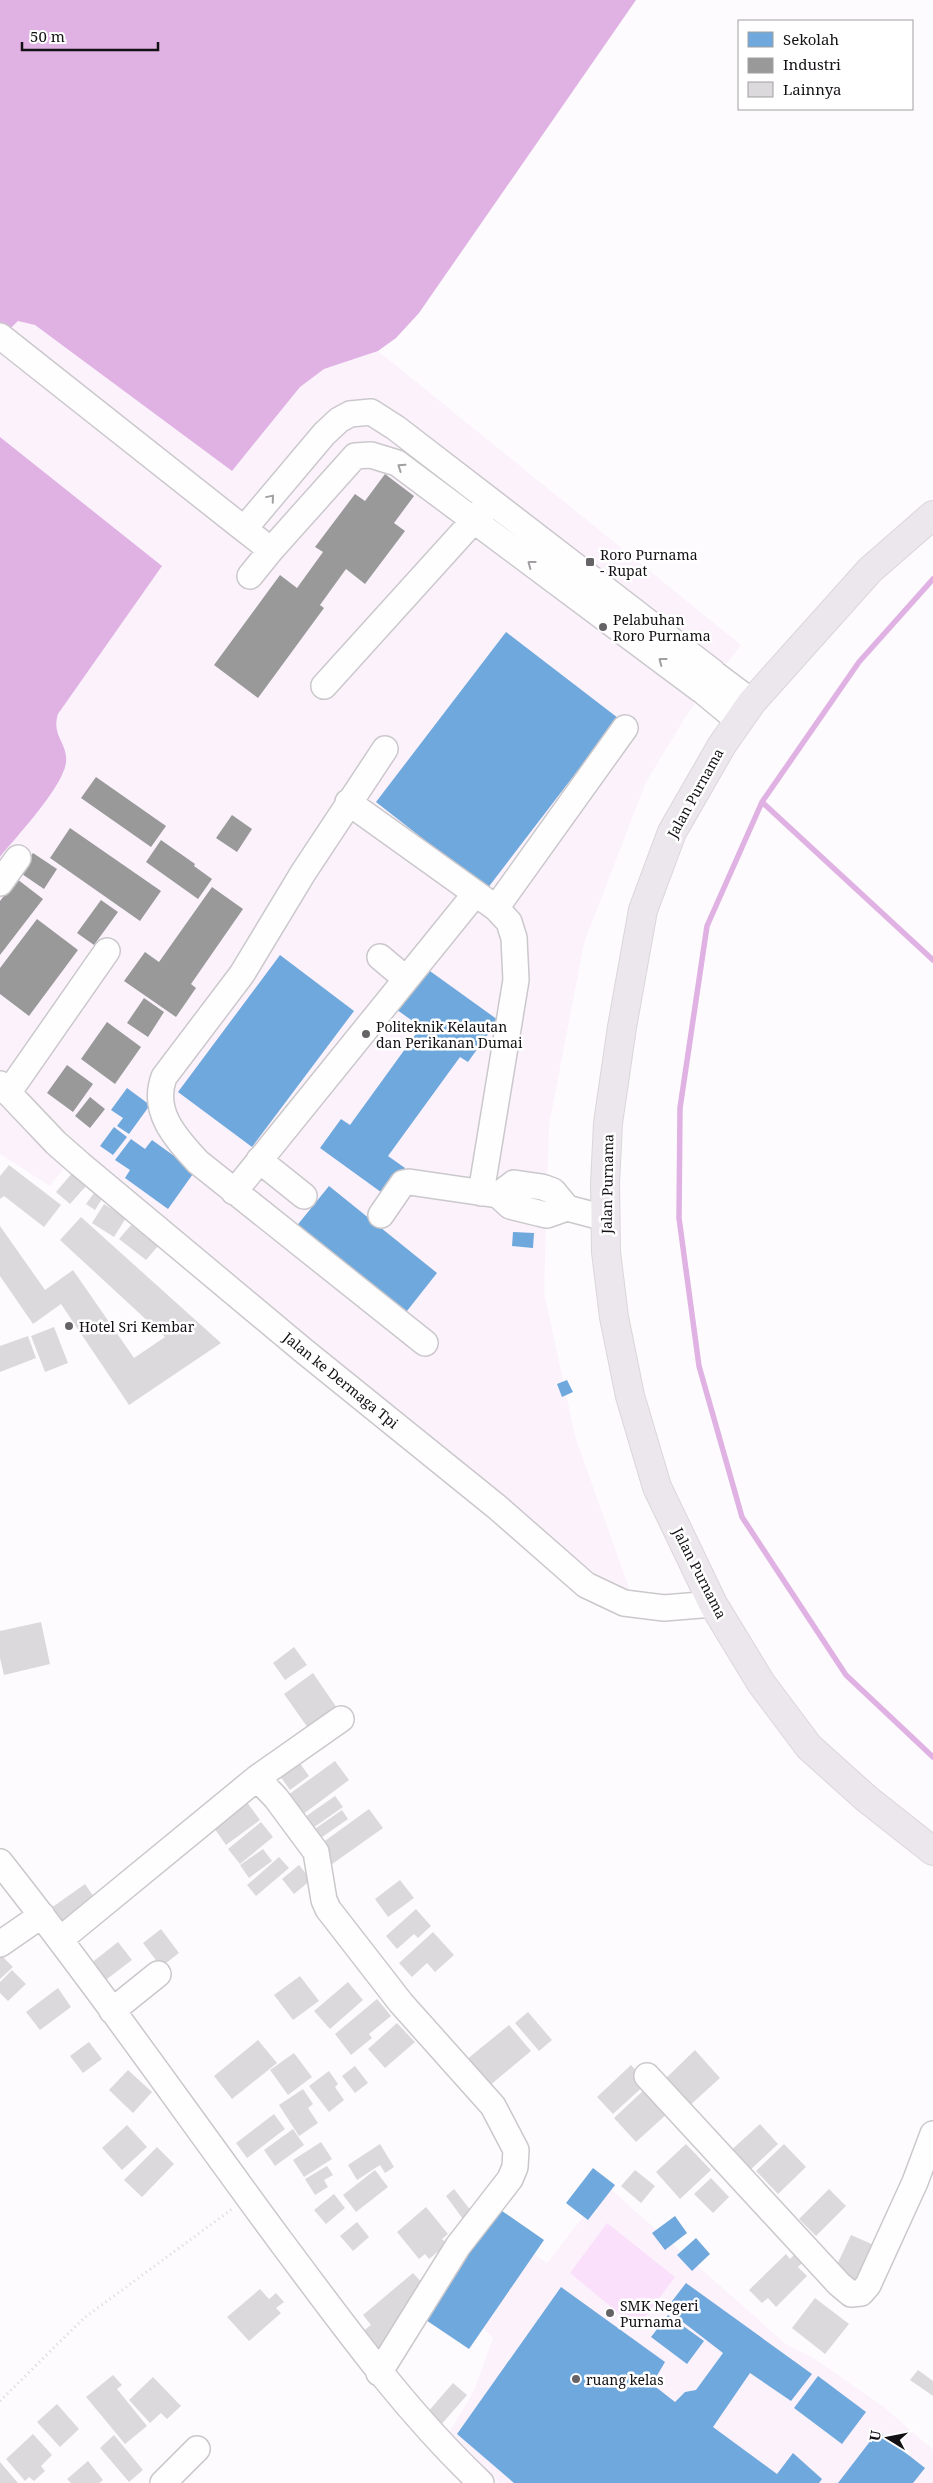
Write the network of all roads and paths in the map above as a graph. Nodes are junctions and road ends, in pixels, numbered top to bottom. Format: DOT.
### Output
graph roads {
  1 [pos="1,336"];
  2 [pos="491,502"];
  3 [pos="933,515"];
  4 [pos="473,521"];
  5 [pos="244,529"];
  6 [pos="271,550"];
  7 [pos="250,576"];
  8 [pos="709,682"];
  9 [pos="324,686"];
  10 [pos="746,712"];
  11 [pos="625,728"];
  12 [pos="385,749"];
  13 [pos="348,802"];
  14 [pos="18,858"];
  15 [pos="0,883"];
  16 [pos="475,894"];
  17 [pos="496,908"];
  18 [pos="107,951"];
  19 [pos="380,958"];
  20 [pos="406,980"];
  21 [pos="4,1088"];
  22 [pos="259,1160"];
  23 [pos="234,1192"];
  24 [pos="490,1194"];
  25 [pos="304,1196"];
  26 [pos="567,1208"];
  27 [pos="381,1215"];
  28 [pos="605,1218"];
  29 [pos="425,1342"];
  30 [pos="713,1604"];
  31 [pos="341,1719"];
  32 [pos="257,1778"];
  33 [pos="933,1851"];
  34 [pos="0,1862"];
  35 [pos="42,1915"];
  36 [pos="61,1940"];
  37 [pos="0,1944"];
  38 [pos="158,1974"];
  39 [pos="112,2011"];
  40 [pos="647,2076"];
  41 [pos="933,2134"];
  42 [pos="249,2197"];
  43 [pos="379,2373"];
  44 [pos="0,2401"];
  45 [pos="196,2450"];
  46 [pos="163,2483"];
  47 [pos="481,2483"];
  1 -- 5 [label="street"];
  2 -- 4 [label="street"];
  5 -- 2 [label="street, one-way"];
  2 -- 8 [label="street"];
  3 -- 10 [label="main road, Jalan Purnama"];
  4 -- 6 [label="street, one-way"];
  8 -- 4 [label="street, one-way"];
  4 -- 9 [label="street"];
  5 -- 6 [label="street"];
  6 -- 7 [label="street"];
  8 -- 10 [label="street"];
  10 -- 28 [label="main road, Jalan Purnama"];
  11 -- 17 [label="street"];
  12 -- 13 [label="street"];
  13 -- 16 [label="street"];
  13 -- 23 [label="street"];
  14 -- 15 [label="street"];
  16 -- 17 [label="street"];
  16 -- 20 [label="street"];
  17 -- 24 [label="street"];
  18 -- 21 [label="street"];
  19 -- 20 [label="street"];
  20 -- 22 [label="street"];
  21 -- 30 [label="street, Jalan ke Dermaga Tpi"];
  22 -- 23 [label="street"];
  22 -- 25 [label="street"];
  23 -- 29 [label="street"];
  24 -- 26 [label="street"];
  24 -- 26 [label="street"];
  24 -- 27 [label="street"];
  26 -- 28 [label="street"];
  28 -- 30 [label="main road, Jalan Purnama"];
  30 -- 33 [label="main road, Jalan Purnama"];
  31 -- 32 [label="street"];
  32 -- 36 [label="street"];
  32 -- 43 [label="street"];
  34 -- 35 [label="street"];
  35 -- 36 [label="street"];
  35 -- 37 [label="street"];
  36 -- 39 [label="street"];
  38 -- 39 [label="street"];
  39 -- 42 [label="street"];
  40 -- 41 [label="street"];
  42 -- 43 [label="street"];
  42 -- 44 [label="path"];
  43 -- 47 [label="street"];
  45 -- 46 [label="street"];
}
